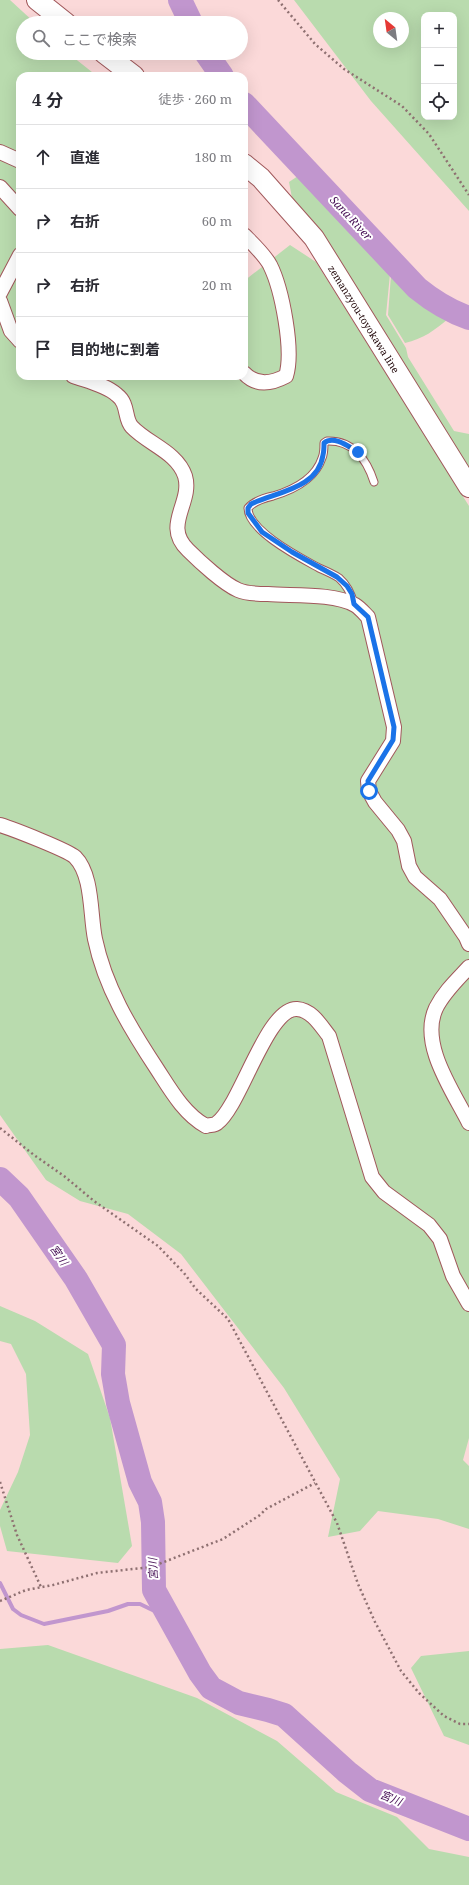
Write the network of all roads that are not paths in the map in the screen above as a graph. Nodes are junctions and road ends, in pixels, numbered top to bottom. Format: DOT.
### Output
graph roads {
  1 [pos="37,0"];
  2 [pos="57,16"];
  3 [pos="113,60"];
  4 [pos="129,72"];
  5 [pos="0,152"];
  6 [pos="16,159"];
  7 [pos="248,167"];
  8 [pos="0,187"];
  9 [pos="16,205"];
  10 [pos="248,240"];
  11 [pos="16,263"];
  12 [pos="0,293"];
  13 [pos="0,301"];
  14 [pos="16,337"];
  15 [pos="248,376"];
  16 [pos="84,380"];
  17 [pos="374,482"];
  18 [pos="469,487"];
  19 [pos="354,604"];
  20 [pos="0,825"];
  21 [pos="469,944"];
  22 [pos="469,967"];
  23 [pos="469,1122"];
  24 [pos="469,1304"];
  1 -- 2 [label="main road"];
  3 -- 4 [label="main road"];
  5 -- 6 [label="street"];
  7 -- 18 [label="main road, zemanzyou-toyokawa line"];
  8 -- 9 [label="street"];
  10 -- 15 [label="street"];
  11 -- 12 [label="street"];
  13 -- 14 [label="street"];
  16 -- 19 [label="street"];
  17 -- 19 [label="lane"];
  19 -- 21 [label="street"];
  20 -- 24 [label="street"];
  22 -- 23 [label="street"];
}
